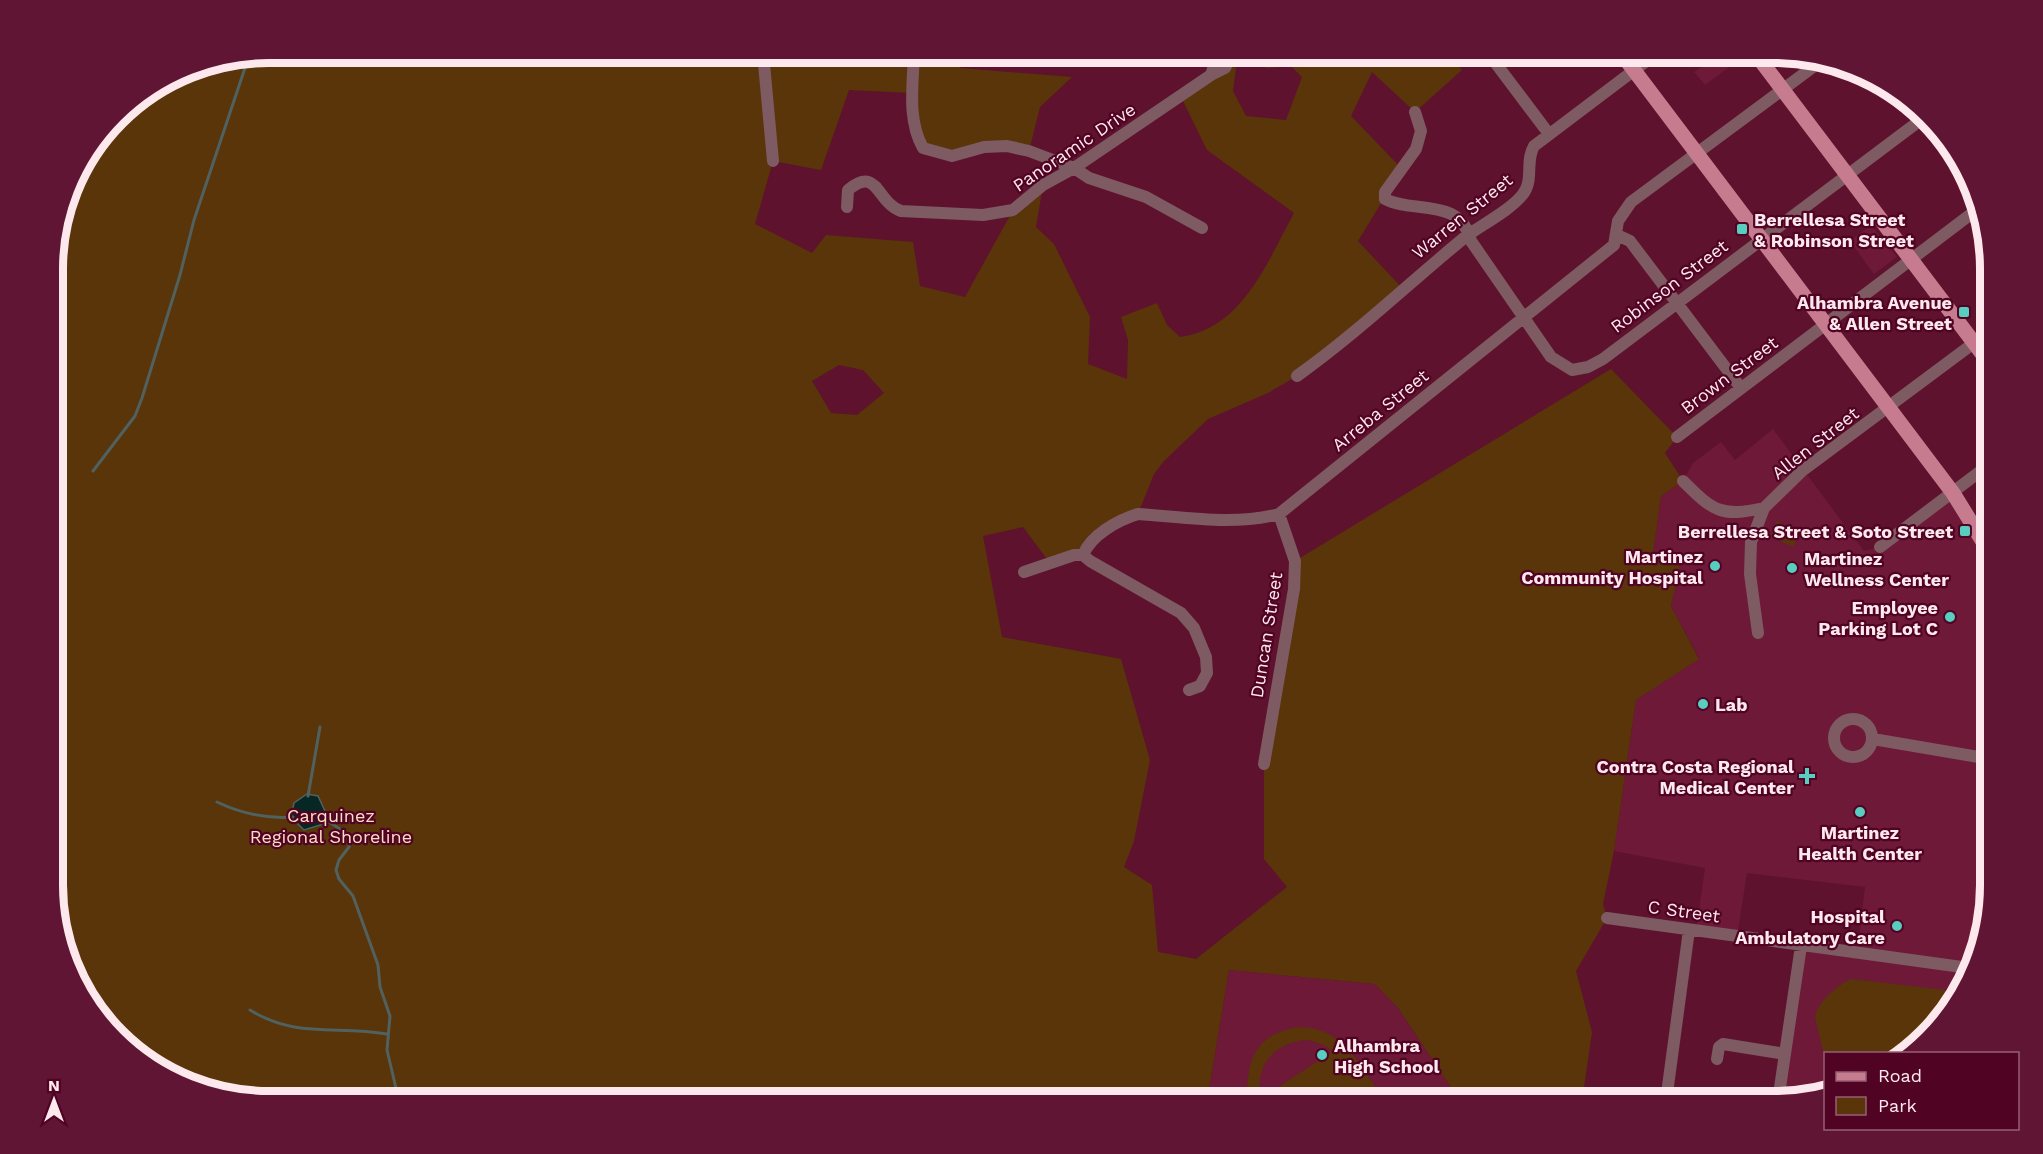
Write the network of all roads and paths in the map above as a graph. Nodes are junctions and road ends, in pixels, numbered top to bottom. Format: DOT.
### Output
graph roads {
  1 [pos="764,63"];
  2 [pos="914,63"];
  3 [pos="1215,63"];
  4 [pos="1228,63"];
  5 [pos="1496,63"];
  6 [pos="1629,63"];
  7 [pos="1643,63"];
  8 [pos="1763,63"];
  9 [pos="1813,67"];
  10 [pos="1634,70"];
  11 [pos="1211,75"];
  12 [pos="1782,89"];
  13 [pos="1414,112"];
  14 [pos="1918,122"];
  15 [pos="1549,134"];
  16 [pos="1699,153"];
  17 [pos="773,160"];
  18 [pos="1055,161"];
  19 [pos="1074,168"];
  20 [pos="1848,174"];
  21 [pos="1057,177"];
  22 [pos="847,207"];
  23 [pos="1972,213"];
  24 [pos="1202,228"];
  25 [pos="1469,234"];
  26 [pos="1617,235"];
  27 [pos="1761,238"];
  28 [pos="1912,258"];
  29 [pos="1677,302"];
  30 [pos="1523,319"];
  31 [pos="1826,324"];
  32 [pos="1980,338"];
  33 [pos="1974,343"];
  34 [pos="1980,351"];
  35 [pos="1296,376"];
  36 [pos="1741,388"];
  37 [pos="1890,408"];
  38 [pos="1677,437"];
  39 [pos="1980,472"];
  40 [pos="1683,481"];
  41 [pos="1953,493"];
  42 [pos="1764,508"];
  43 [pos="1279,514"];
  44 [pos="1980,537"];
  45 [pos="1880,547"];
  46 [pos="1083,555"];
  47 [pos="1024,572"];
  48 [pos="1758,633"];
  49 [pos="1189,690"];
  50 [pos="1873,739"];
  51 [pos="1980,757"];
  52 [pos="1264,764"];
  53 [pos="1607,918"];
  54 [pos="1689,930"];
  55 [pos="1801,946"];
  56 [pos="1963,967"];
  57 [pos="1785,1054"];
  58 [pos="1717,1059"];
  59 [pos="1667,1091"];
  60 [pos="1779,1091"];
  1 -- 17 [label="street"];
  2 -- 18 [label="street"];
  3 -- 11 [label="street"];
  4 -- 11 [label="street, Panoramic Drive"];
  5 -- 15 [label="street"];
  6 -- 10 [label="main road"];
  7 -- 10 [label="street, Warren Street"];
  8 -- 12 [label="main road"];
  9 -- 12 [label="street, Arreba Street"];
  10 -- 15 [label="street, Warren Street"];
  10 -- 16 [label="main road"];
  11 -- 19 [label="street, Panoramic Drive"];
  12 -- 16 [label="street, Arreba Street"];
  12 -- 20 [label="main road"];
  13 -- 25 [label="street, Robinson Street"];
  14 -- 20 [label="street, Robinson Street"];
  15 -- 25 [label="street, Warren Street"];
  16 -- 26 [label="street, Arreba Street"];
  16 -- 27 [label="main road"];
  18 -- 19 [label="street"];
  18 -- 21 [label="street"];
  19 -- 21 [label="street, Panoramic Drive"];
  19 -- 24 [label="street"];
  20 -- 27 [label="street, Robinson Street"];
  20 -- 28 [label="main road"];
  21 -- 22 [label="street, Panoramic Drive"];
  23 -- 28 [label="street, Brown Street"];
  25 -- 30 [label="street, Robinson Street"];
  25 -- 35 [label="street, Warren Street"];
  26 -- 29 [label="street"];
  26 -- 30 [label="street, Arreba Street"];
  27 -- 29 [label="street, Robinson Street"];
  27 -- 31 [label="main road"];
  28 -- 31 [label="street, Brown Street"];
  28 -- 33 [label="main road"];
  29 -- 30 [label="street, Robinson Street"];
  29 -- 36 [label="street"];
  30 -- 43 [label="street, Arreba Street"];
  31 -- 36 [label="street, Brown Street"];
  31 -- 37 [label="main road"];
  32 -- 33 [label="street, Allen Street"];
  33 -- 34 [label="main road"];
  33 -- 37 [label="street, Allen Street"];
  36 -- 38 [label="street, Brown Street"];
  37 -- 41 [label="main road"];
  37 -- 42 [label="street, Allen Street"];
  39 -- 41 [label="street"];
  40 -- 42 [label="street"];
  41 -- 44 [label="main road"];
  41 -- 45 [label="street"];
  42 -- 48 [label="street, Allen Street"];
  43 -- 46 [label="street, Arreba Street"];
  43 -- 52 [label="street, Duncan Street"];
  46 -- 47 [label="street"];
  46 -- 49 [label="street"];
  50 -- 51 [label="street"];
  53 -- 54 [label="street, C Street"];
  54 -- 55 [label="street, C Street"];
  54 -- 59 [label="street"];
  55 -- 56 [label="street, C Street"];
  55 -- 57 [label="street"];
  57 -- 58 [label="street"];
  57 -- 60 [label="street"];
}
